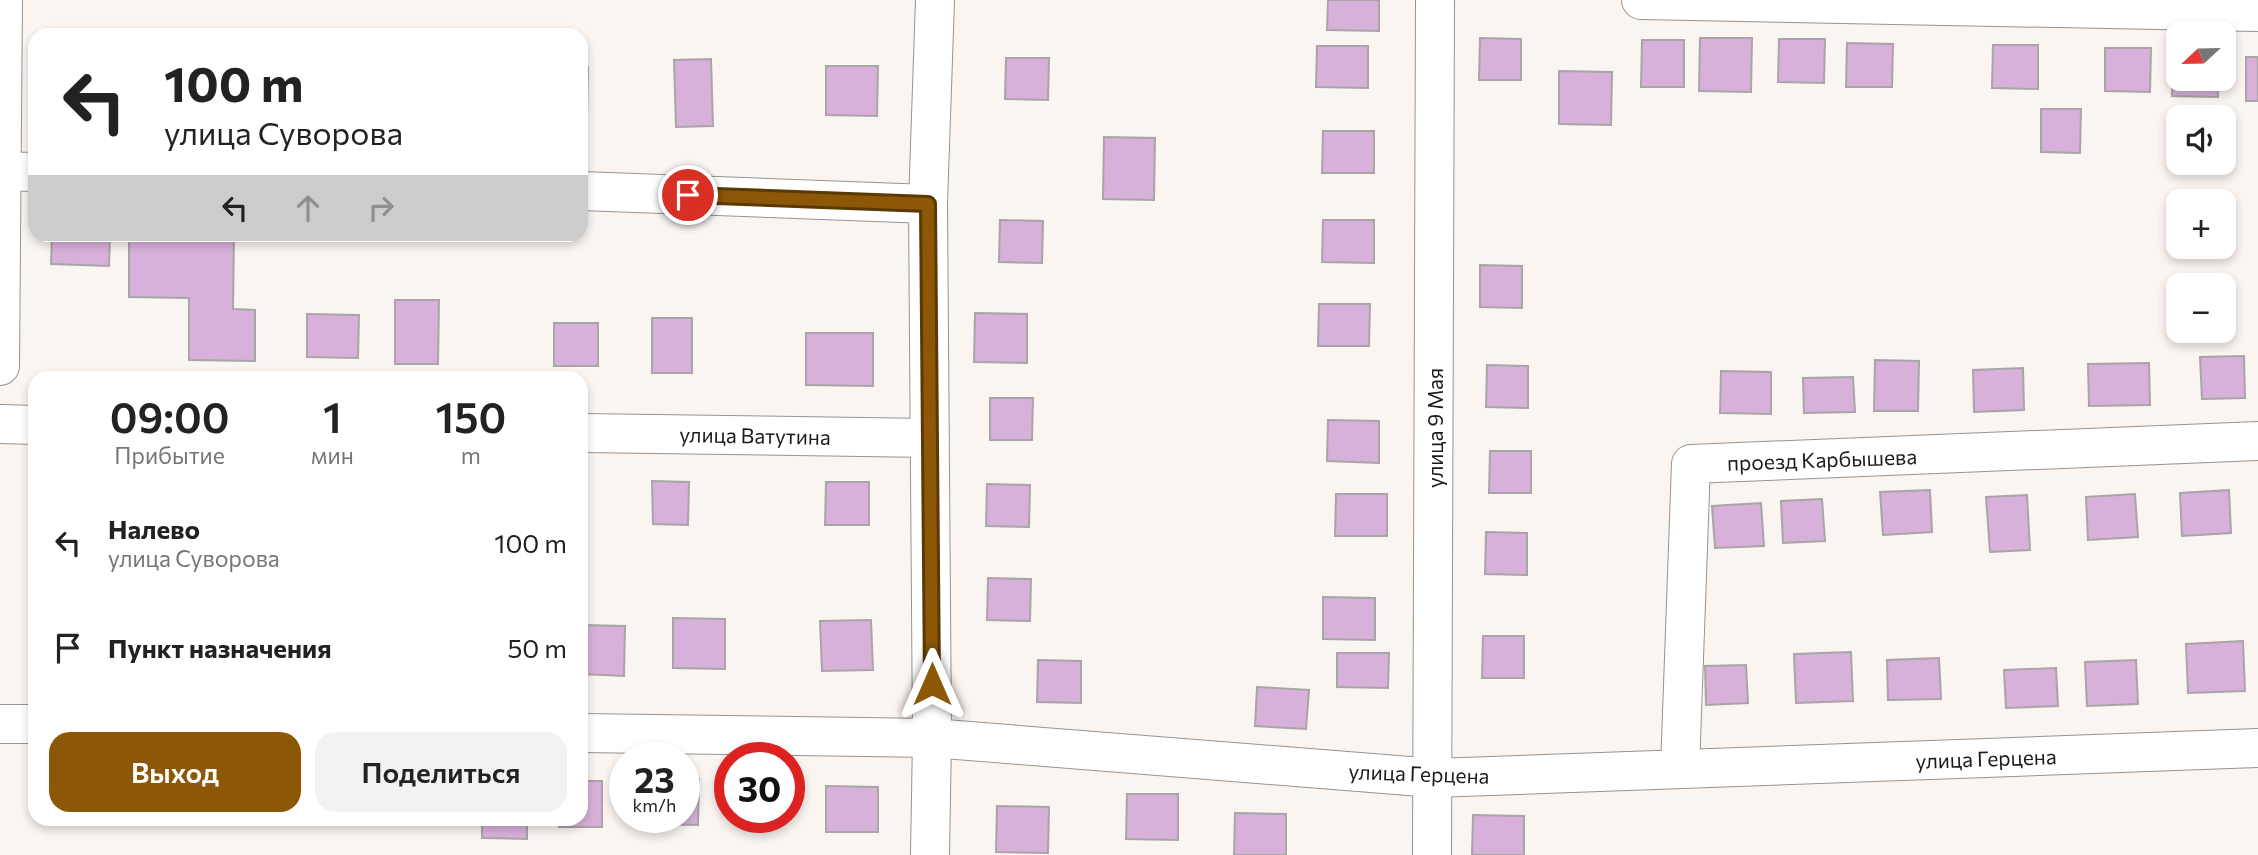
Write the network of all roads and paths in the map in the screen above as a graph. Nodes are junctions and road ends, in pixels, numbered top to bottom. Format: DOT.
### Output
graph roads {
  1 [pos="3,0"];
  2 [pos="935,0"];
  3 [pos="1435,0"];
  4 [pos="1641,0"];
  5 [pos="2258,12"];
  6 [pos="13,171"];
  7 [pos="588,191"];
  8 [pos="928,204"];
  9 [pos="0,366"];
  10 [pos="0,424"];
  11 [pos="28,425"];
  12 [pos="588,433"];
  13 [pos="930,438"];
  14 [pos="2258,441"];
  15 [pos="0,724"];
  16 [pos="28,724"];
  17 [pos="588,733"];
  18 [pos="932,738"];
  19 [pos="2258,748"];
  20 [pos="1680,769"];
  21 [pos="1434,778"];
  22 [pos="930,855"];
  23 [pos="1432,855"];
  1 -- 6 [label="street"];
  2 -- 8 [label="street"];
  3 -- 21 [label="street, улица 9 Мая"];
  4 -- 5 [label="street"];
  6 -- 9 [label="street"];
  7 -- 8 [label="street"];
  8 -- 13 [label="street"];
  10 -- 11 [label="street"];
  12 -- 13 [label="street, улица Ватутина"];
  13 -- 18 [label="street"];
  14 -- 20 [label="street, проезд Карбышева"];
  15 -- 16 [label="street"];
  17 -- 18 [label="street, улица Герцена"];
  18 -- 21 [label="street, улица Герцена"];
  18 -- 22 [label="street"];
  19 -- 20 [label="street, улица Герцена"];
  20 -- 21 [label="street, улица Герцена"];
  21 -- 23 [label="street, улица 9 Мая"];
}
